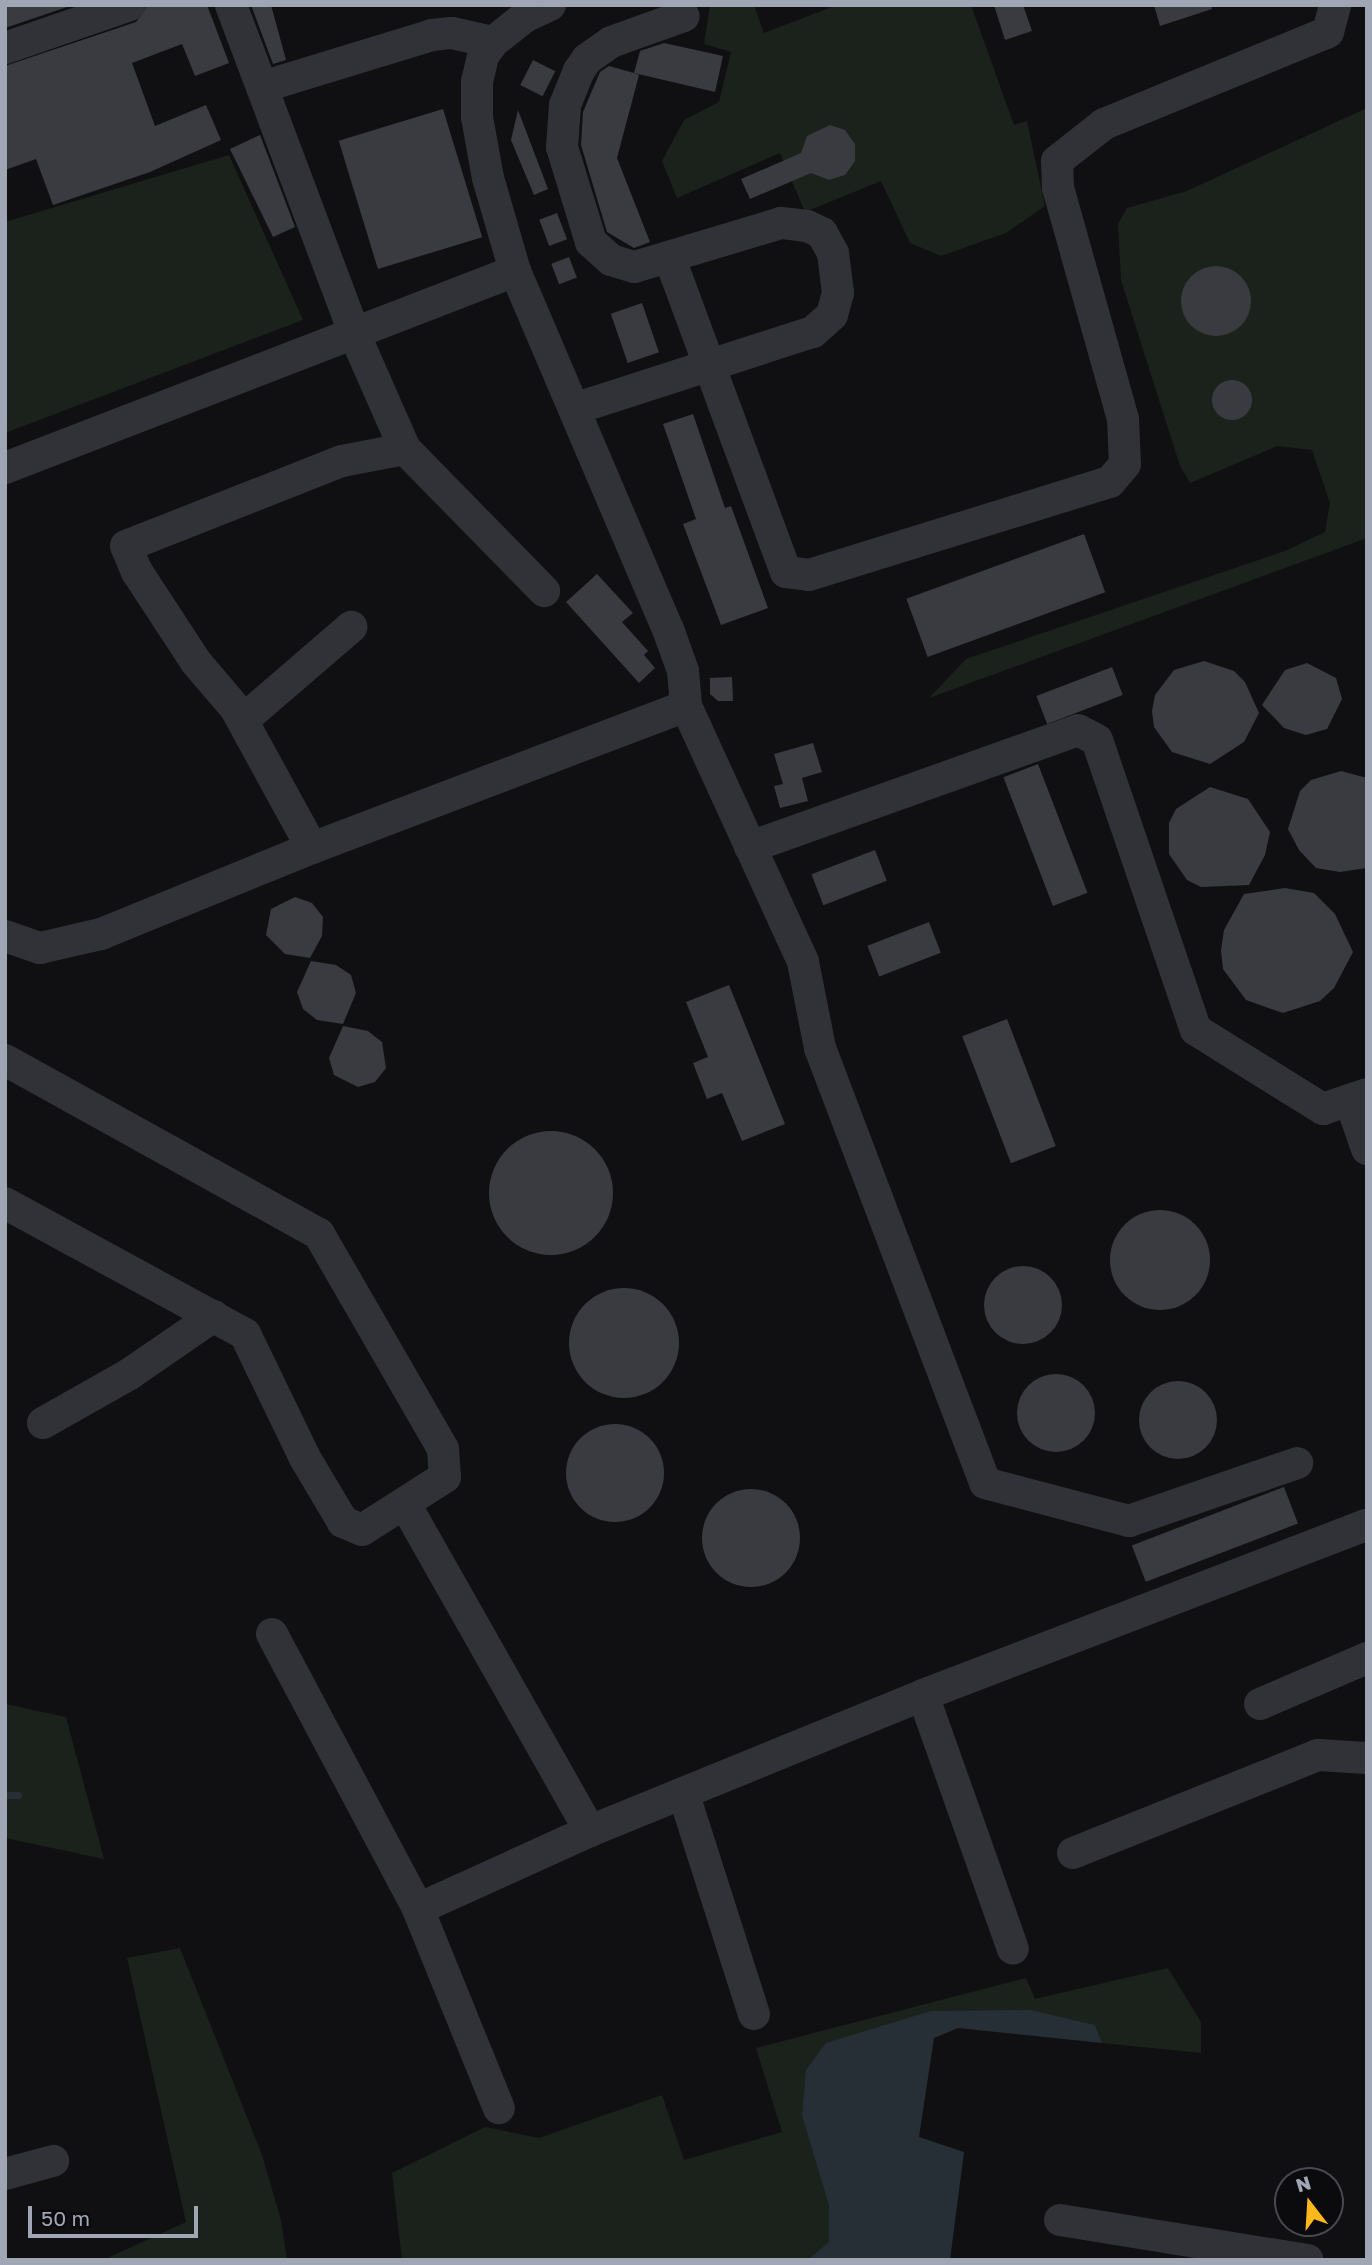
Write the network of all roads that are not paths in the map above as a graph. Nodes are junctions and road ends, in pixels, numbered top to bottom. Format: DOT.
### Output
graph roads {
  1 [pos="231,5"];
  2 [pos="550,5"];
  3 [pos="1335,5"];
  4 [pos="112,8"];
  5 [pos="684,16"];
  6 [pos="493,42"];
  7 [pos="5,48"];
  8 [pos="262,86"];
  9 [pos="670,259"];
  10 [pos="515,271"];
  11 [pos="354,333"];
  12 [pos="709,369"];
  13 [pos="574,409"];
  14 [pos="405,449"];
  15 [pos="5,468"];
  16 [pos="544,591"];
  17 [pos="351,627"];
  18 [pos="686,706"];
  19 [pos="243,720"];
  20 [pos="750,847"];
  21 [pos="312,848"];
  22 [pos="5,936"];
  23 [pos="5,1060"];
  24 [pos="1358,1097"];
  25 [pos="1367,1149"];
  26 [pos="5,1203"];
  27 [pos="214,1316"];
  28 [pos="43,1423"];
  29 [pos="1297,1463"];
  30 [pos="405,1504"];
  31 [pos="1367,1525"];
  32 [pos="272,1633"];
  33 [pos="1367,1658"];
  34 [pos="923,1695"];
  35 [pos="1260,1704"];
  36 [pos="1367,1758"];
  37 [pos="684,1795"];
  38 [pos="590,1832"];
  39 [pos="1073,1853"];
  40 [pos="418,1909"];
  41 [pos="1013,1949"];
  42 [pos="754,2014"];
  43 [pos="499,2108"];
  44 [pos="53,2161"];
  45 [pos="5,2174"];
  46 [pos="1060,2220"];
  47 [pos="1308,2260"];
  1 -- 8 [label="street"];
  2 -- 6 [label="street"];
  3 -- 12 [label="street"];
  4 -- 7 [label="street"];
  5 -- 9 [label="street"];
  6 -- 8 [label="street"];
  6 -- 10 [label="street"];
  8 -- 11 [label="street"];
  9 -- 12 [label="street"];
  9 -- 12 [label="street"];
  10 -- 11 [label="street"];
  10 -- 13 [label="street"];
  11 -- 14 [label="street"];
  11 -- 15 [label="street"];
  12 -- 13 [label="street"];
  13 -- 18 [label="street"];
  14 -- 16 [label="street"];
  14 -- 19 [label="street"];
  17 -- 19 [label="street"];
  18 -- 20 [label="street"];
  18 -- 21 [label="street"];
  19 -- 21 [label="street"];
  20 -- 24 [label="street"];
  20 -- 29 [label="street"];
  21 -- 22 [label="street"];
  23 -- 30 [label="street"];
  24 -- 25 [label="street"];
  26 -- 27 [label="street"];
  27 -- 28 [label="street"];
  27 -- 30 [label="street"];
  30 -- 38 [label="street"];
  31 -- 34 [label="street"];
  32 -- 40 [label="street"];
  33 -- 35 [label="street"];
  34 -- 37 [label="street"];
  34 -- 41 [label="street"];
  36 -- 39 [label="street"];
  37 -- 38 [label="street"];
  37 -- 42 [label="street"];
  38 -- 40 [label="street"];
  40 -- 43 [label="street"];
  44 -- 45 [label="street"];
  46 -- 47 [label="street"];
}
